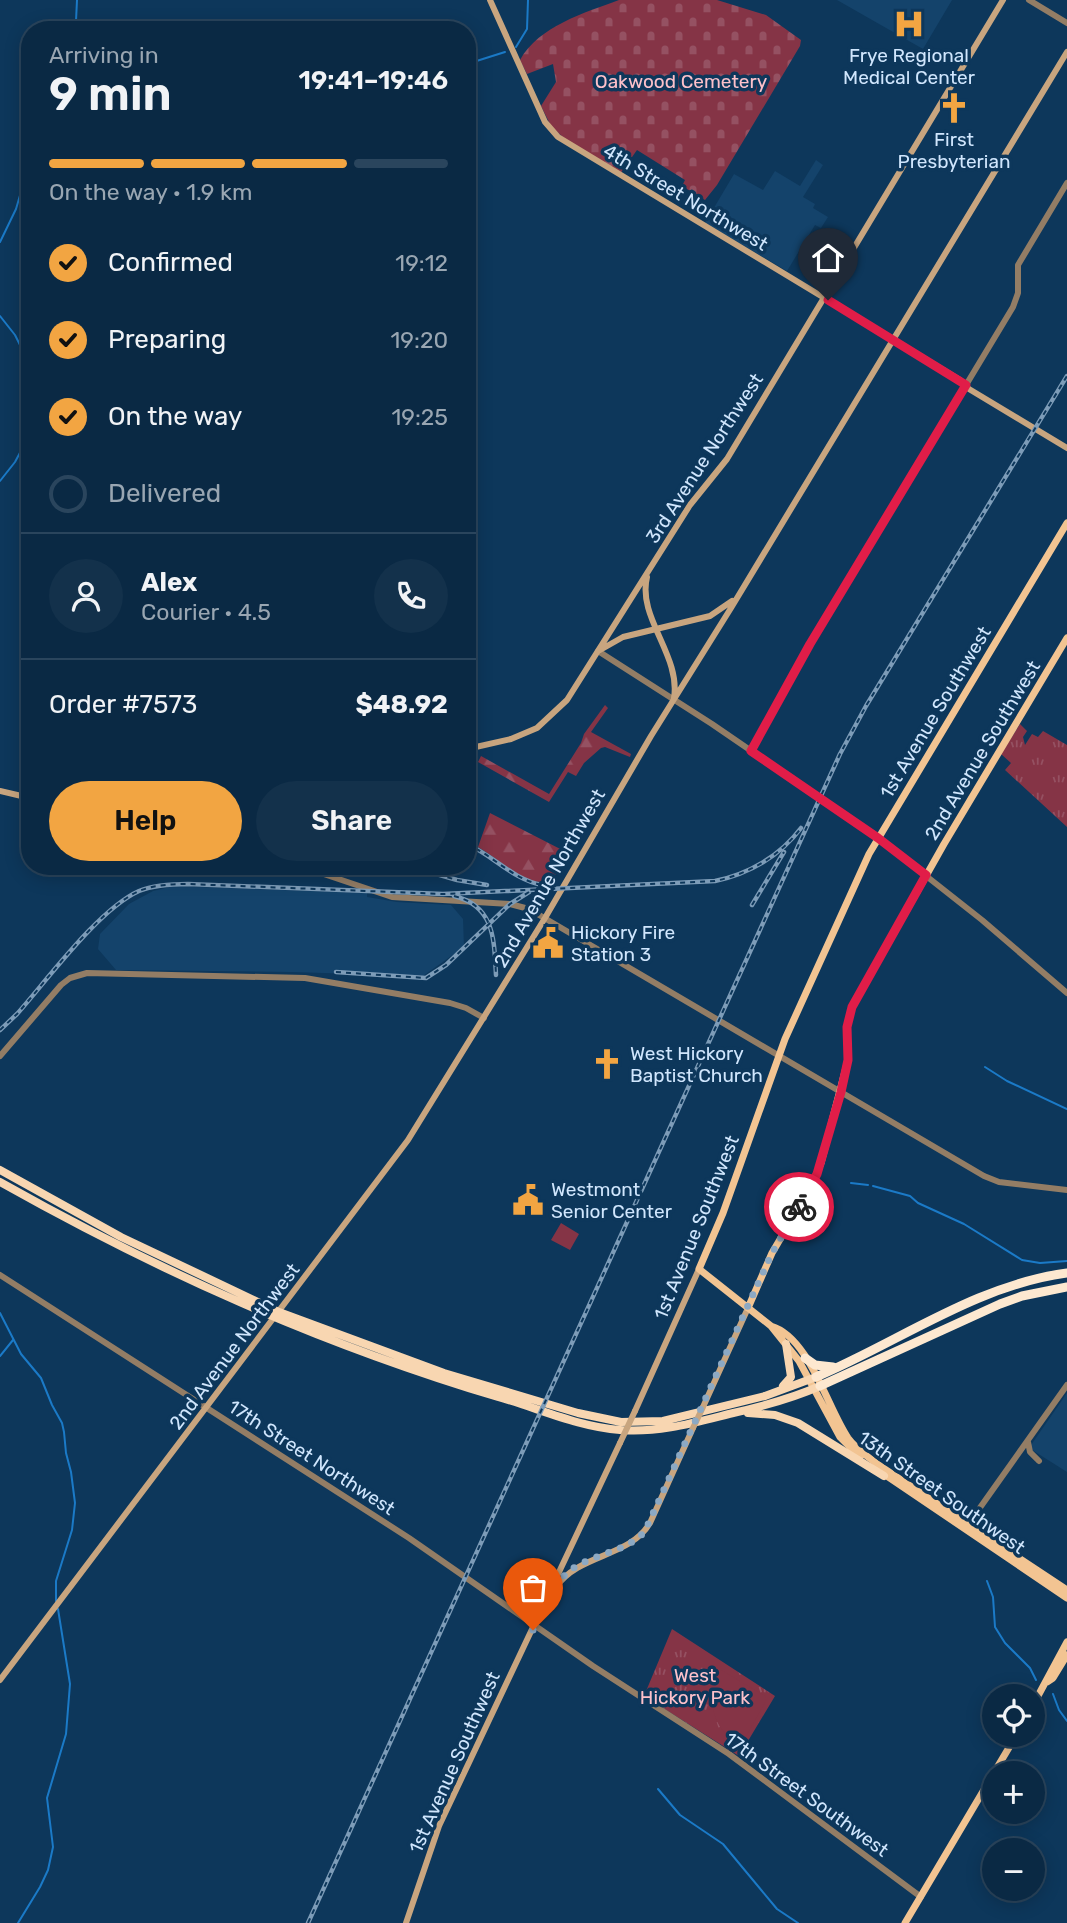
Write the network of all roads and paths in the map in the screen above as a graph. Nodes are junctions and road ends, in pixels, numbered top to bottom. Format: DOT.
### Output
graph roads {
  1 [pos="490,0"];
  2 [pos="1003,0"];
  3 [pos="1029,0"];
  4 [pos="1067,23"];
  5 [pos="1067,52"];
  6 [pos="1067,183"];
  7 [pos="824,298"];
  8 [pos="893,340"];
  9 [pos="966,385"];
  10 [pos="1067,448"];
  11 [pos="1067,523"];
  12 [pos="650,569"];
  13 [pos="736,596"];
  14 [pos="657,629"];
  15 [pos="1067,638"];
  16 [pos="598,651"];
  17 [pos="674,700"];
  18 [pos="763,729"];
  19 [pos="739,743"];
  20 [pos="476,747"];
  21 [pos="751,751"];
  22 [pos="0,791"];
  23 [pos="21,796"];
  24 [pos="878,838"];
  25 [pos="327,875"];
  26 [pos="926,875"];
  27 [pos="545,918"];
  28 [pos="1067,993"];
  29 [pos="484,1018"];
  30 [pos="0,1056"];
  31 [pos="778,1057"];
  32 [pos="841,1092"];
  33 [pos="0,1170"];
  34 [pos="0,1182"];
  35 [pos="1067,1190"];
  36 [pos="699,1269"];
  37 [pos="1067,1273"];
  38 [pos="0,1275"];
  39 [pos="1067,1288"];
  40 [pos="748,1308"];
  41 [pos="277,1315"];
  42 [pos="771,1326"];
  43 [pos="786,1345"];
  44 [pos="805,1358"];
  45 [pos="845,1365"];
  46 [pos="815,1383"];
  47 [pos="1067,1385"];
  48 [pos="765,1396"];
  49 [pos="207,1408"];
  50 [pos="734,1413"];
  51 [pos="1028,1441"];
  52 [pos="1039,1461"];
  53 [pos="884,1476"];
  54 [pos="967,1527"];
  55 [pos="465,1577"];
  56 [pos="1067,1590"];
  57 [pos="1067,1598"];
  58 [pos="547,1600"];
  59 [pos="536,1625"];
  60 [pos="1067,1642"];
  61 [pos="1067,1655"];
  62 [pos="0,1680"];
  63 [pos="1047,1682"];
  64 [pos="1045,1685"];
  65 [pos="1009,1747"];
  66 [pos="921,1897"];
  67 [pos="406,1923"];
  68 [pos="905,1923"];
  1 -- 7 [label="main road, 4th Street Northwest"];
  2 -- 7 [label="main road, 3rd Avenue Northwest"];
  3 -- 4 [label="street"];
  5 -- 8 [label="main road, 2nd Avenue Northwest"];
  6 -- 9 [label="street"];
  7 -- 8 [label="main road, 4th Street Northwest"];
  7 -- 12 [label="main road, 3rd Avenue Northwest"];
  8 -- 9 [label="main road, 4th Street Northwest"];
  8 -- 13 [label="main road, 2nd Avenue Northwest"];
  9 -- 10 [label="main road, 4th Street Northwest"];
  9 -- 18 [label="street"];
  11 -- 24 [label="main road, 1st Avenue Southwest"];
  12 -- 14 [label="main road"];
  12 -- 16 [label="main road, 3rd Avenue Northwest"];
  13 -- 14 [label="main road"];
  13 -- 17 [label="main road, 2nd Avenue Northwest"];
  14 -- 16 [label="main road"];
  14 -- 17 [label="main road"];
  15 -- 26 [label="main road, 2nd Avenue Southwest"];
  16 -- 17 [label="street"];
  16 -- 20 [label="main road, 3rd Avenue Northwest"];
  17 -- 19 [label="street"];
  17 -- 27 [label="main road, 2nd Avenue Northwest"];
  18 -- 19 [label="street"];
  18 -- 21 [label="street"];
  19 -- 21 [label="street"];
  21 -- 24 [label="street"];
  22 -- 23 [label="main road"];
  24 -- 26 [label="street"];
  24 -- 31 [label="main road, 1st Avenue Southwest"];
  25 -- 27 [label="street"];
  26 -- 28 [label="street"];
  26 -- 32 [label="main road, 2nd Avenue Southwest"];
  27 -- 29 [label="main road, 2nd Avenue Northwest"];
  27 -- 31 [label="street"];
  29 -- 30 [label="street"];
  29 -- 41 [label="main road, 2nd Avenue Northwest"];
  31 -- 32 [label="street"];
  31 -- 36 [label="main road, 1st Avenue Southwest"];
  32 -- 35 [label="street"];
  32 -- 40 [label="main road, 2nd Avenue Southwest"];
  33 -- 41 [label="highway"];
  34 -- 41 [label="highway"];
  36 -- 40 [label="main road, 13th Street Southwest"];
  36 -- 58 [label="main road, 1st Avenue Southwest, bridge"];
  37 -- 45 [label="highway"];
  38 -- 49 [label="street, 17th Street Northwest"];
  39 -- 46 [label="highway"];
  40 -- 42 [label="main road, 13th Street Southwest"];
  40 -- 58 [label="main road, 2nd Avenue Southwest, bridge"];
  41 -- 48 [label="highway"];
  41 -- 49 [label="main road, 2nd Avenue Northwest"];
  41 -- 50 [label="highway"];
  42 -- 43 [label="main road, 13th Street Southwest"];
  42 -- 44 [label="main road, 13th Street Southwest"];
  43 -- 46 [label="main road, 13th Street Southwest"];
  43 -- 48 [label="highway"];
  44 -- 45 [label="highway"];
  44 -- 46 [label="main road, 13th Street Southwest"];
  45 -- 46 [label="highway"];
  46 -- 48 [label="highway"];
  46 -- 50 [label="highway"];
  46 -- 53 [label="main road, 13th Street Southwest"];
  46 -- 54 [label="main road, 13th Street Southwest"];
  47 -- 51 [label="street"];
  49 -- 55 [label="street, 17th Street Northwest"];
  49 -- 62 [label="main road, 2nd Avenue Northwest"];
  50 -- 53 [label="highway"];
  51 -- 52 [label="street"];
  51 -- 54 [label="street"];
  53 -- 54 [label="main road, 13th Street Southwest"];
  54 -- 56 [label="main road, 13th Street Southwest"];
  54 -- 57 [label="main road, 13th Street Southwest"];
  55 -- 59 [label="street, 17th Street Southwest"];
  58 -- 59 [label="main road, 1st Avenue Southwest"];
  59 -- 66 [label="street, 17th Street Southwest"];
  59 -- 67 [label="main road, 1st Avenue Southwest"];
  60 -- 63 [label="main road"];
  61 -- 63 [label="main road"];
  63 -- 64 [label="main road"];
  65 -- 66 [label="main road"];
  66 -- 68 [label="main road"];
}
